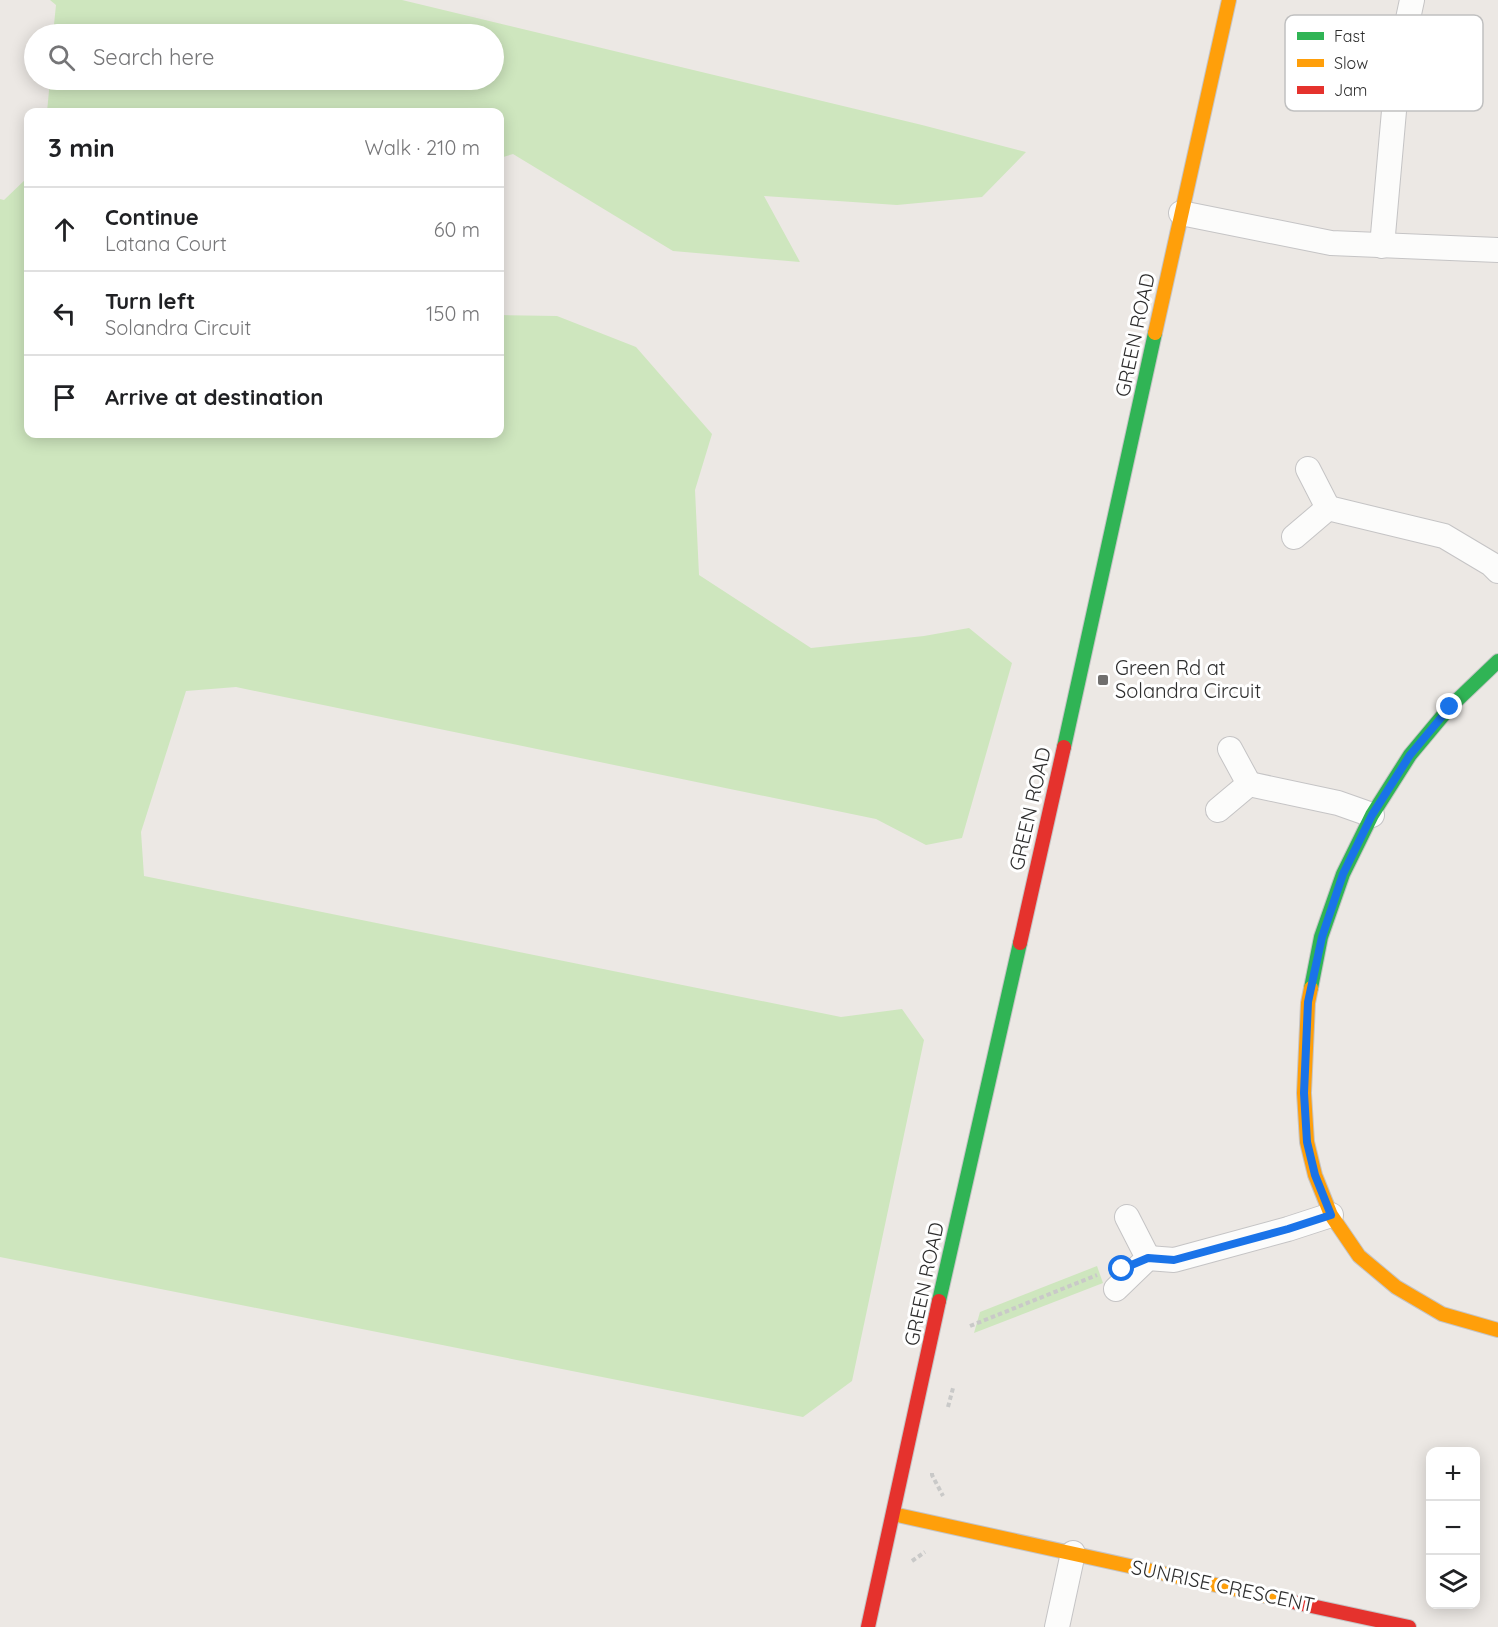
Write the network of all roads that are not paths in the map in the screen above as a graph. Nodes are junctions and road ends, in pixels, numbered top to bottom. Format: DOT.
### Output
graph roads {
  1 [pos="1229,0"];
  2 [pos="1412,0"];
  3 [pos="1409,15"];
  4 [pos="1394,111"];
  5 [pos="1181,213"];
  6 [pos="1382,246"];
  7 [pos="1498,250"];
  8 [pos="1308,469"];
  9 [pos="1328,508"];
  10 [pos="1294,537"];
  11 [pos="1498,571"];
  12 [pos="1498,661"];
  13 [pos="1230,749"];
  14 [pos="1249,784"];
  15 [pos="1218,810"];
  16 [pos="1372,815"];
  17 [pos="1331,1215"];
  18 [pos="1127,1217"];
  19 [pos="1148,1258"];
  20 [pos="1110,1281"];
  21 [pos="1498,1330"];
  22 [pos="893,1514"];
  23 [pos="1072,1553"];
  24 [pos="868,1627"];
  25 [pos="1057,1627"];
  26 [pos="1409,1627"];
  1 -- 5 [label="street, GREEN ROAD"];
  2 -- 3 [label="street"];
  4 -- 6 [label="street"];
  5 -- 6 [label="street"];
  5 -- 22 [label="street, GREEN ROAD"];
  6 -- 7 [label="street"];
  8 -- 9 [label="street"];
  9 -- 10 [label="street"];
  9 -- 11 [label="street"];
  12 -- 16 [label="street"];
  13 -- 14 [label="street"];
  14 -- 15 [label="street"];
  14 -- 16 [label="street"];
  16 -- 17 [label="street"];
  17 -- 19 [label="street"];
  17 -- 21 [label="street"];
  18 -- 19 [label="street"];
  19 -- 20 [label="street"];
  22 -- 23 [label="street, SUNRISE CRESCENT"];
  22 -- 24 [label="street, GREEN ROAD"];
  23 -- 25 [label="street"];
  23 -- 26 [label="street, SUNRISE CRESCENT"];
}
